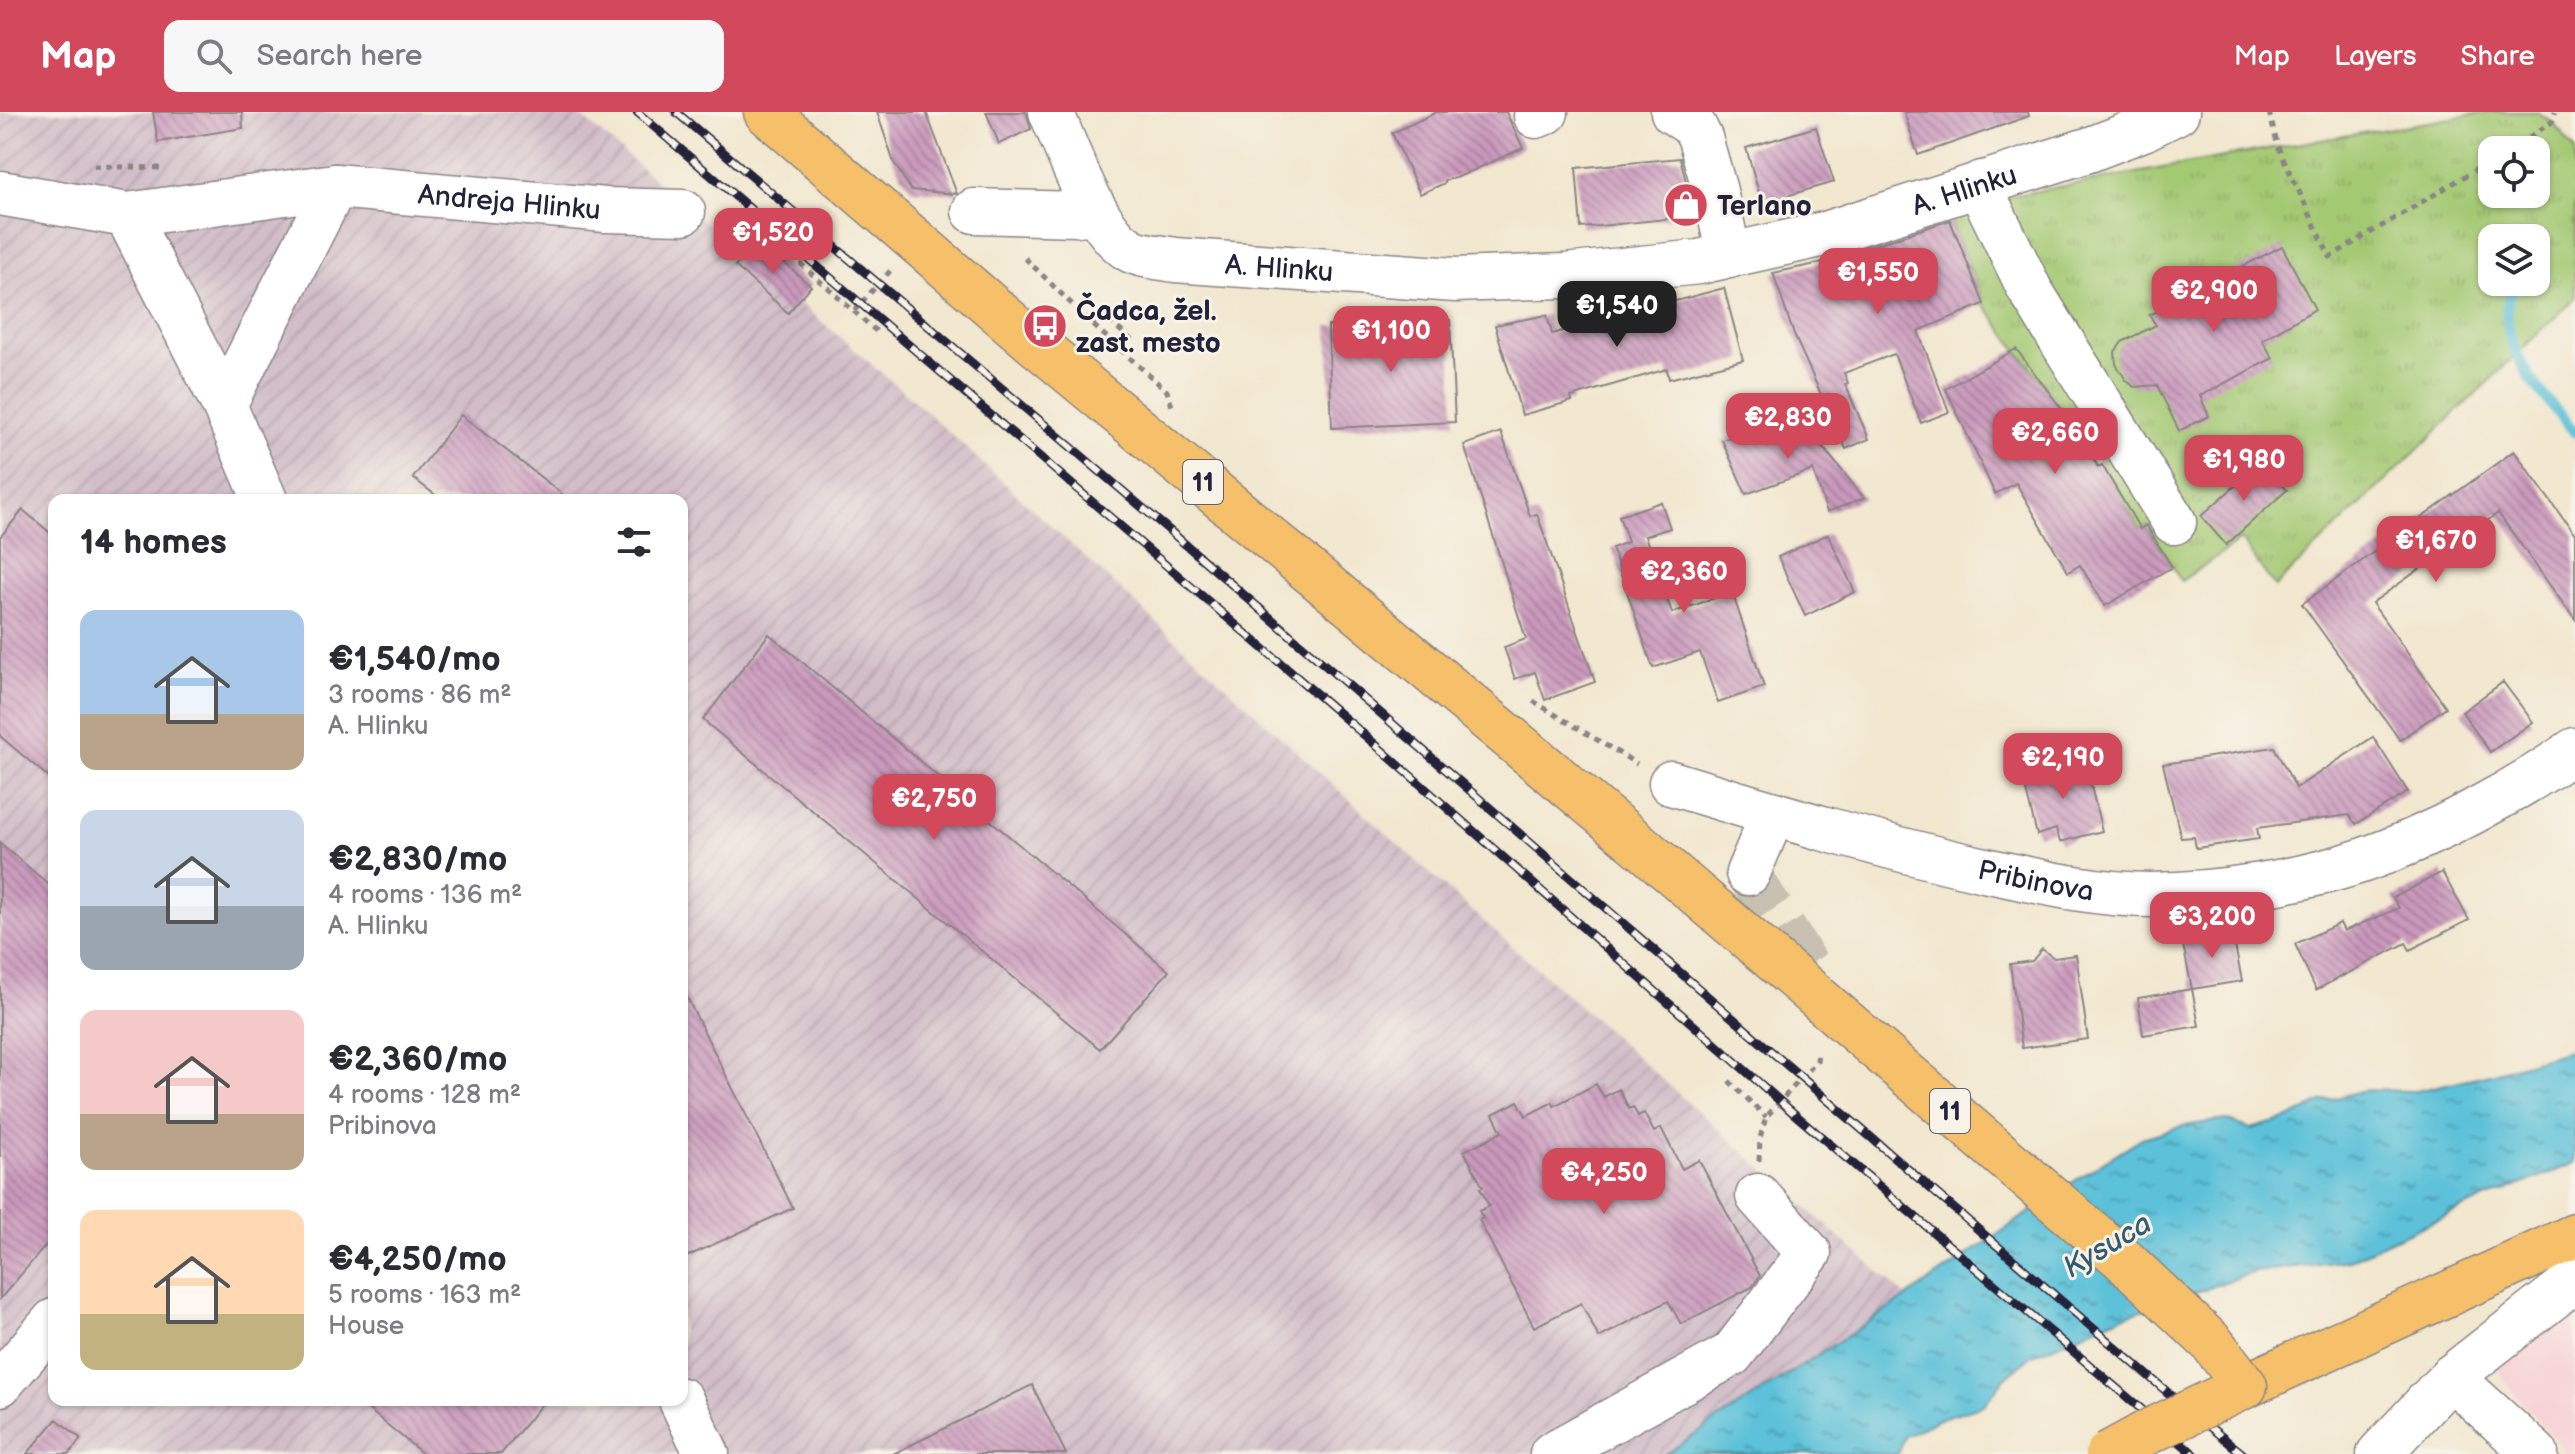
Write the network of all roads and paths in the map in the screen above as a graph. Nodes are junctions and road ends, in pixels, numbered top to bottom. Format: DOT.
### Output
graph roads {
  1 [pos="766,112"];
  2 [pos="1051,112"];
  3 [pos="1673,112"];
  4 [pos="2177,112"];
  5 [pos="2269,112"];
  6 [pos="2555,112"];
  7 [pos="2530,136"];
  8 [pos="2478,168"];
  9 [pos="1981,183"];
  10 [pos="335,186"];
  11 [pos="0,193"];
  12 [pos="974,211"];
  13 [pos="1096,212"];
  14 [pos="127,215"];
  15 [pos="692,222"];
  16 [pos="1729,256"];
  17 [pos="1025,258"];
  18 [pos="892,269"];
  19 [pos="854,311"];
  20 [pos="877,332"];
  21 [pos="1136,344"];
  22 [pos="224,405"];
  23 [pos="262,494"];
  24 [pos="2174,522"];
  25 [pos="2575,750"];
  26 [pos="1671,783"];
  27 [pos="1773,814"];
  28 [pos="1748,873"];
  29 [pos="1820,1042"];
  30 [pos="1729,1081"];
  31 [pos="1766,1117"];
  32 [pos="1758,1196"];
  33 [pos="2575,1236"];
  34 [pos="2575,1280"];
  35 [pos="48,1328"];
  36 [pos="2451,1377"];
  37 [pos="0,1384"];
  38 [pos="2245,1386"];
  39 [pos="684,1406"];
  40 [pos="707,1454"];
  41 [pos="1552,1454"];
  42 [pos="2108,1454"];
  43 [pos="2379,1454"];
  44 [pos="2536,1454"];
  1 -- 38 [label="main road, 11, bridge"];
  2 -- 13 [label="street, A. Hlinku"];
  3 -- 16 [label="street"];
  4 -- 9 [label="street, A. Hlinku"];
  5 -- 8 [label="path"];
  6 -- 7 [label="path"];
  9 -- 16 [label="street, A. Hlinku"];
  9 -- 24 [label="street"];
  10 -- 14 [label="street, Andreja Hlinku"];
  10 -- 15 [label="street, Andreja Hlinku"];
  10 -- 22 [label="street"];
  11 -- 14 [label="street, Andreja Hlinku"];
  12 -- 13 [label="street"];
  13 -- 16 [label="street, A. Hlinku"];
  14 -- 22 [label="street"];
  15 -- 19 [label="path"];
  17 -- 21 [label="path"];
  18 -- 19 [label="path"];
  19 -- 20 [label="path"];
  22 -- 23 [label="street"];
  25 -- 27 [label="street, Pribinova"];
  26 -- 27 [label="street, Pribinova"];
  27 -- 28 [label="street"];
  29 -- 31 [label="path"];
  30 -- 31 [label="path"];
  31 -- 32 [label="path"];
  32 -- 41 [label="street"];
  33 -- 38 [label="main road"];
  34 -- 36 [label="street"];
  35 -- 37 [label="street"];
  36 -- 43 [label="street"];
  36 -- 44 [label="street"];
  38 -- 42 [label="main road, bridge"];
  39 -- 40 [label="street"];
}
